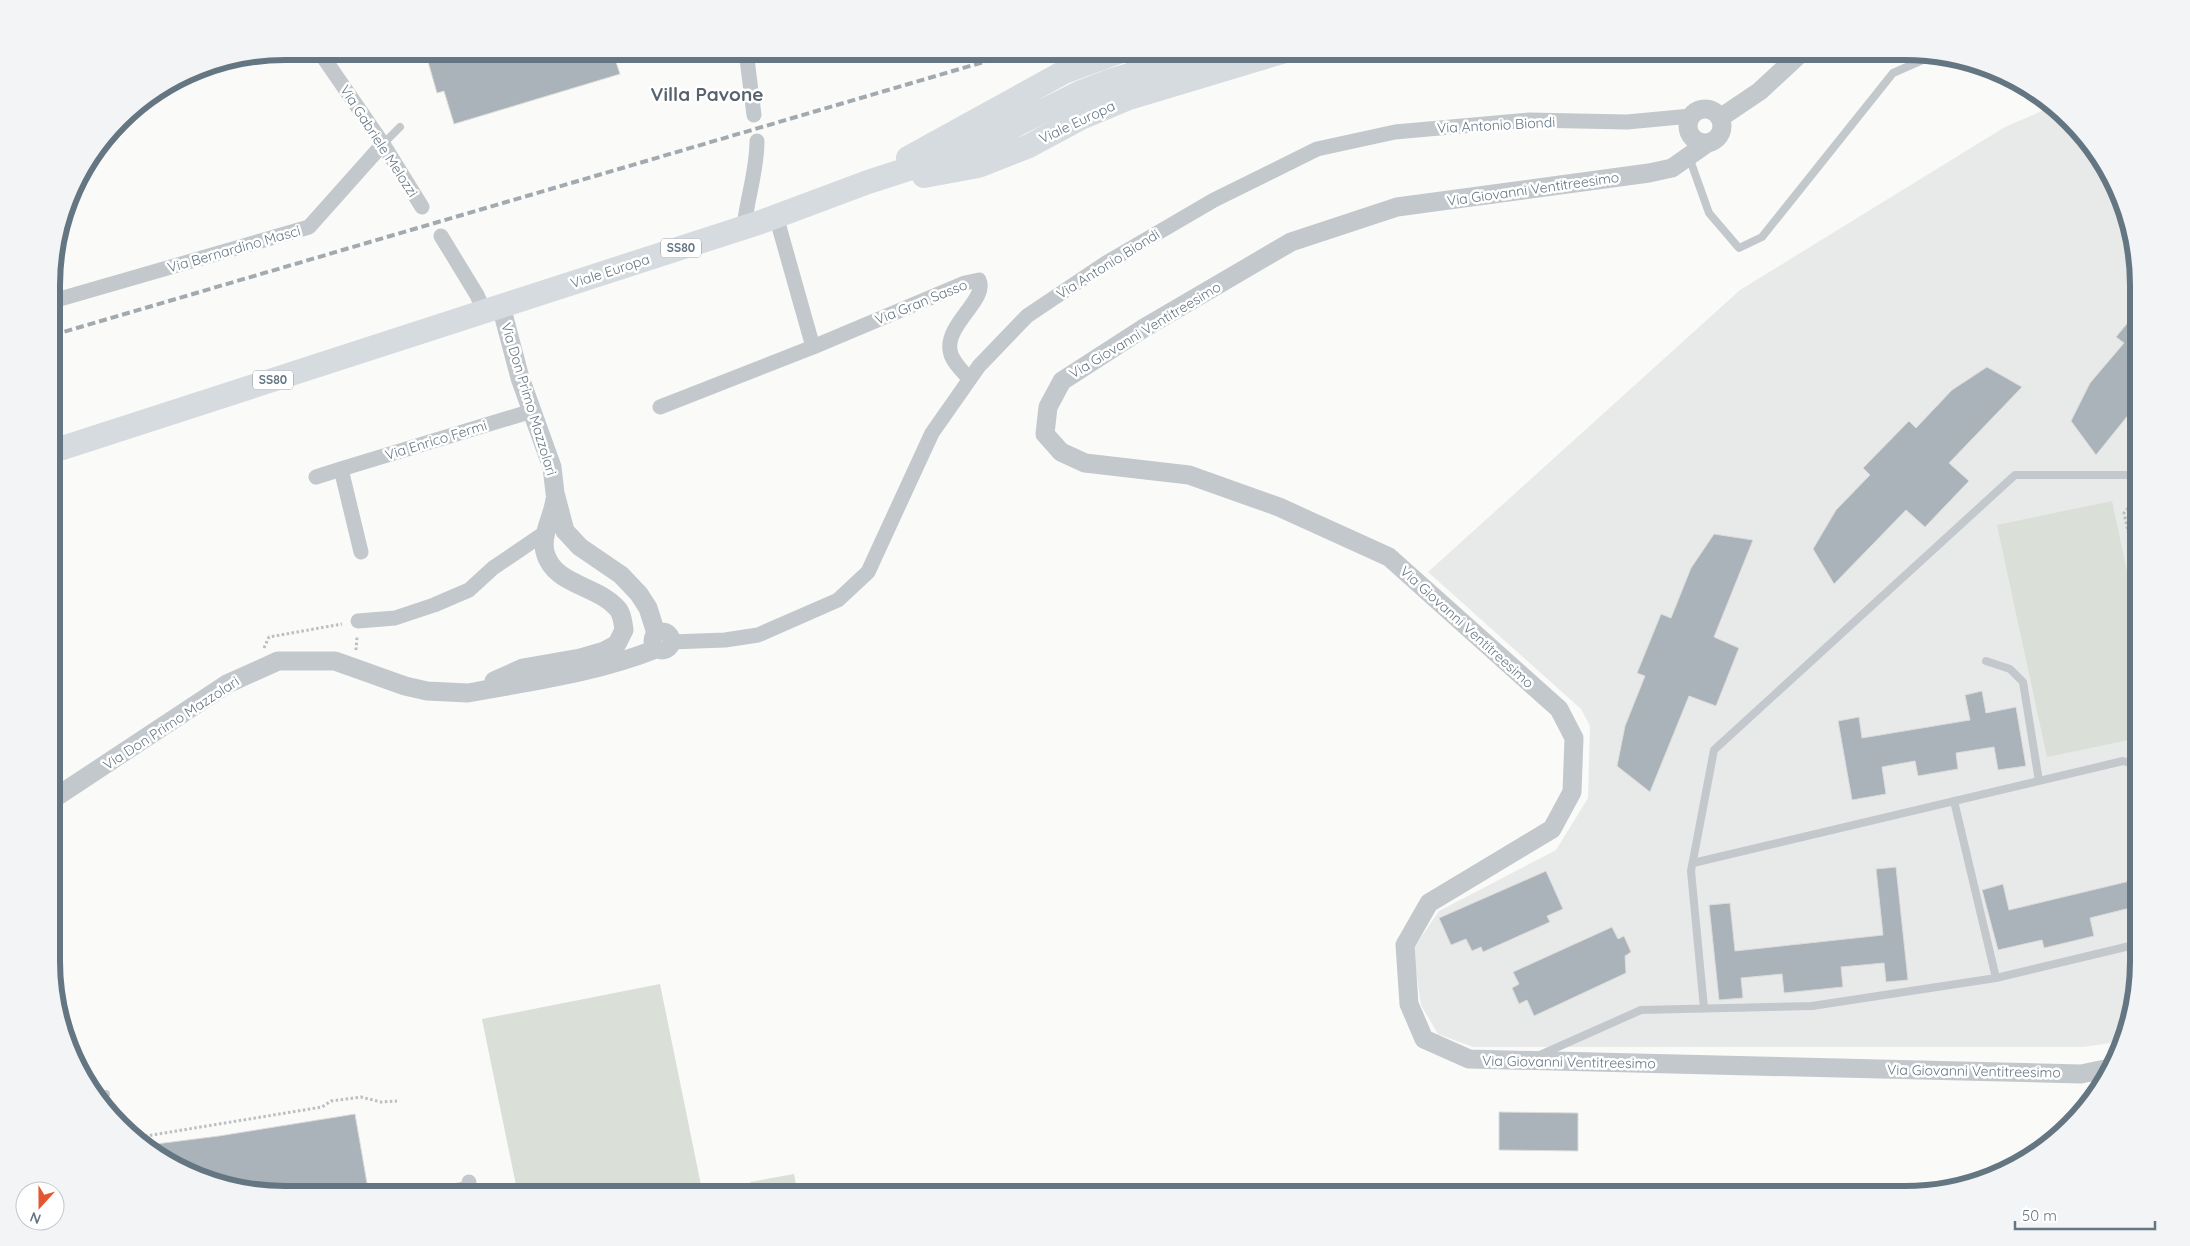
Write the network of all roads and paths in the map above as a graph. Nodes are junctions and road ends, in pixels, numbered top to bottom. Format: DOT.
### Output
graph roads {
  1 [pos="325,60"];
  2 [pos="747,60"];
  3 [pos="1095,60"];
  4 [pos="1177,60"];
  5 [pos="1255,60"];
  6 [pos="1793,60"];
  7 [pos="1922,60"];
  8 [pos="754,115"];
  9 [pos="1691,116"];
  10 [pos="1720,118"];
  11 [pos="400,127"];
  12 [pos="757,141"];
  13 [pos="383,144"];
  14 [pos="1706,144"];
  15 [pos="1689,157"];
  16 [pos="868,182"];
  17 [pos="422,207"];
  18 [pos="776,216"];
  19 [pos="744,227"];
  20 [pos="441,236"];
  21 [pos="60,300"];
  22 [pos="493,309"];
  23 [pos="813,347"];
  24 [pos="969,379"];
  25 [pos="660,406"];
  26 [pos="532,411"];
  27 [pos="60,449"];
  28 [pos="341,469"];
  29 [pos="2130,475"];
  30 [pos="316,478"];
  31 [pos="556,493"];
  32 [pos="2130,506"];
  33 [pos="546,532"];
  34 [pos="2130,540"];
  35 [pos="361,552"];
  36 [pos="358,621"];
  37 [pos="661,641"];
  38 [pos="1986,661"];
  39 [pos="356,668"];
  40 [pos="252,673"];
  41 [pos="468,693"];
  42 [pos="2130,763"];
  43 [pos="2039,781"];
  44 [pos="60,794"];
  45 [pos="1954,801"];
  46 [pos="1692,863"];
  47 [pos="2130,946"];
  48 [pos="1996,978"];
  49 [pos="1704,1008"];
  50 [pos="1527,1061"];
  51 [pos="2102,1070"];
  52 [pos="397,1101"];
  53 [pos="145,1136"];
  54 [pos="469,1182"];
  55 [pos="469,1186"];
  1 -- 13 [label="street, Via Gabriele Melozzi"];
  2 -- 8 [label="street"];
  3 -- 16 [label="main road, Viale Europa / SS80"];
  4 -- 16 [label="main road, Viale Europa / SS80"];
  5 -- 16 [label="main road, Viale Europa / SS80"];
  6 -- 10 [label="street"];
  7 -- 15 [label="lane"];
  9 -- 10 [label="street"];
  9 -- 14 [label="street"];
  9 -- 24 [label="street, Via Antonio Biondi"];
  10 -- 14 [label="street"];
  11 -- 13 [label="lane"];
  12 -- 19 [label="street"];
  13 -- 17 [label="street, Via Gabriele Melozzi"];
  13 -- 21 [label="street, Via Bernardino Masci"];
  14 -- 15 [label="street, Via Giovanni Ventitreesimo"];
  15 -- 50 [label="street, Via Giovanni Ventitreesimo"];
  16 -- 18 [label="main road, Viale Europa / SS80"];
  18 -- 19 [label="main road, Viale Europa / SS80"];
  18 -- 23 [label="street"];
  19 -- 22 [label="main road, Viale Europa / SS80"];
  20 -- 22 [label="street"];
  22 -- 26 [label="street, Via Don Primo Mazzolari"];
  22 -- 27 [label="main road, SS80"];
  23 -- 24 [label="street, Via Gran Sasso"];
  23 -- 25 [label="street, Via Gran Sasso"];
  24 -- 37 [label="street, Via Antonio Biondi"];
  26 -- 28 [label="street, Via Enrico Fermi"];
  26 -- 31 [label="street, Via Don Primo Mazzolari"];
  28 -- 30 [label="street, Via Enrico Fermi"];
  28 -- 35 [label="street"];
  29 -- 46 [label="lane"];
  31 -- 33 [label="street, Via Don Primo Mazzolari"];
  31 -- 37 [label="street, Via Don Primo Mazzolari"];
  32 -- 34 [label="path"];
  33 -- 36 [label="street"];
  33 -- 41 [label="street, Via Don Primo Mazzolari"];
  36 -- 39 [label="path"];
  36 -- 40 [label="path"];
  37 -- 41 [label="street, Via Don Primo Mazzolari"];
  38 -- 43 [label="lane"];
  39 -- 40 [label="street, Via Don Primo Mazzolari"];
  39 -- 41 [label="street, Via Don Primo Mazzolari"];
  40 -- 44 [label="street, Via Don Primo Mazzolari"];
  42 -- 43 [label="lane"];
  43 -- 45 [label="lane"];
  45 -- 46 [label="lane"];
  45 -- 48 [label="lane"];
  46 -- 49 [label="lane"];
  47 -- 48 [label="lane"];
  48 -- 49 [label="lane"];
  49 -- 50 [label="lane"];
  50 -- 51 [label="street, Via Giovanni Ventitreesimo"];
  52 -- 53 [label="path"];
  54 -- 55 [label="street"];
}
